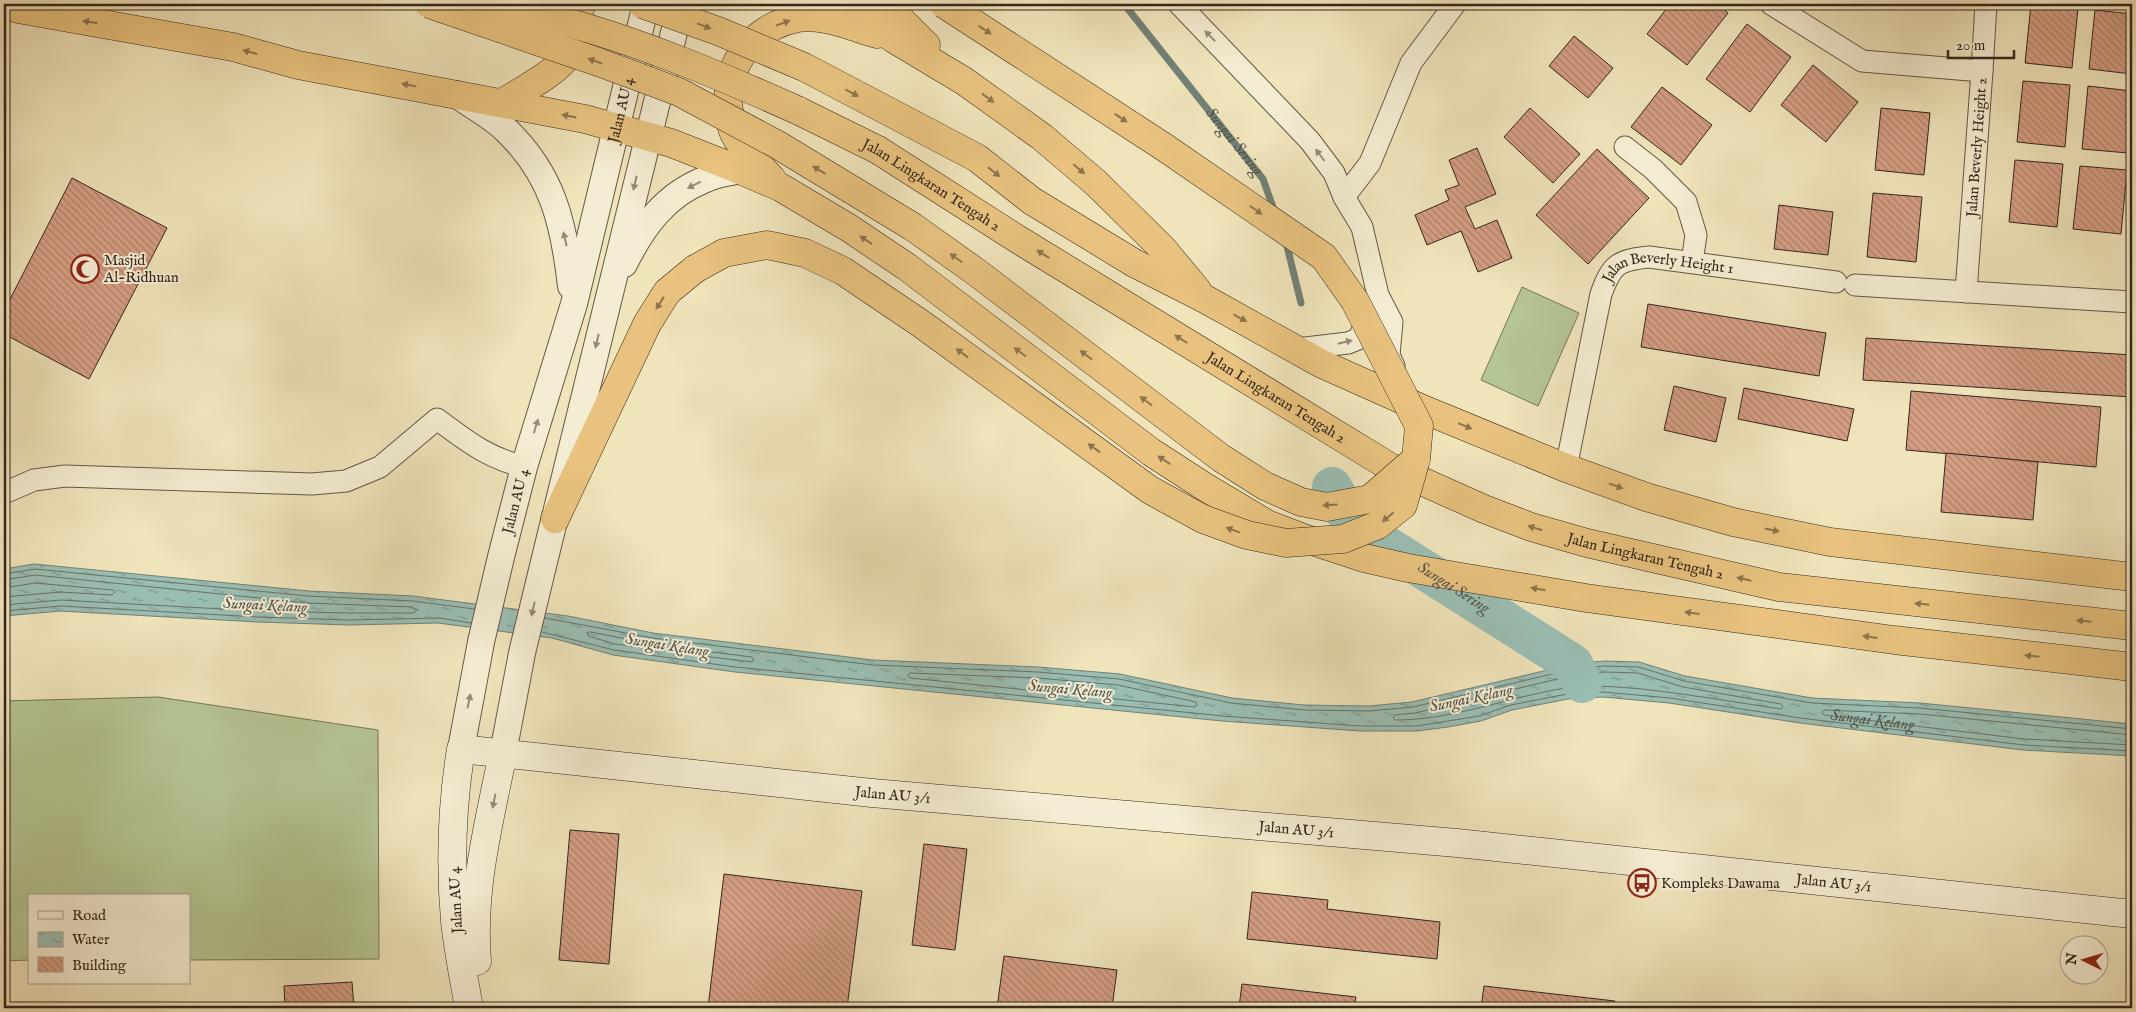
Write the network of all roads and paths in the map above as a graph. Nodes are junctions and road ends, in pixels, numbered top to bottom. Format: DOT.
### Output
graph roads {
  1 [pos="45,4"];
  2 [pos="429,4"];
  3 [pos="477,4"];
  4 [pos="581,4"];
  5 [pos="644,4"];
  6 [pos="680,4"];
  7 [pos="845,4"];
  8 [pos="885,4"];
  9 [pos="944,4"];
  10 [pos="1179,4"];
  11 [pos="1454,4"];
  12 [pos="1771,4"];
  13 [pos="1986,4"];
  14 [pos="11,11"];
  15 [pos="894,39"];
  16 [pos="1982,71"];
  17 [pos="964,81"];
  18 [pos="456,94"];
  19 [pos="502,103"];
  20 [pos="616,127"];
  21 [pos="647,136"];
  22 [pos="1625,147"];
  23 [pos="740,170"];
  24 [pos="780,187"];
  25 [pos="1344,197"];
  26 [pos="1692,262"];
  27 [pos="1966,292"];
  28 [pos="609,294"];
  29 [pos="1378,295"];
  30 [pos="1205,299"];
  31 [pos="2132,302"];
  32 [pos="574,304"];
  33 [pos="1297,349"];
  34 [pos="1425,410"];
  35 [pos="1416,460"];
  36 [pos="524,467"];
  37 [pos="1566,468"];
  38 [pos="4,493"];
  39 [pos="555,519"];
  40 [pos="2132,577"];
  41 [pos="2132,626"];
  42 [pos="2132,667"];
  43 [pos="460,748"];
  44 [pos="503,753"];
  45 [pos="2132,914"];
  46 [pos="469,1008"];
  47 [pos="485,1008"];
  1 -- 14 [label="highway"];
  35 -- 2 [label="highway, one-way, bridge"];
  41 -- 3 [label="highway, Jalan Lingkaran Tengah 2, one-way, bridge"];
  4 -- 19 [label="highway"];
  5 -- 20 [label="street, Jalan AU 4"];
  5 -- 30 [label="highway, one-way, bridge"];
  6 -- 21 [label="street, Jalan AU 4"];
  7 -- 15 [label="highway"];
  8 -- 17 [label="highway"];
  9 -- 35 [label="highway, one-way, bridge"];
  25 -- 10 [label="street, one-way"];
  11 -- 25 [label="street"];
  12 -- 16 [label="street"];
  13 -- 16 [label="street, Jalan Beverly Height 2"];
  18 -- 14 [label="highway, one-way"];
  15 -- 17 [label="highway"];
  24 -- 15 [label="highway, one-way"];
  16 -- 27 [label="street, Jalan Beverly Height 2"];
  17 -- 30 [label="highway, one-way"];
  18 -- 19 [label="highway"];
  32 -- 18 [label="street, one-way"];
  20 -- 19 [label="highway, one-way"];
  20 -- 21 [label="highway"];
  20 -- 32 [label="street, Jalan AU 4"];
  21 -- 23 [label="highway"];
  21 -- 28 [label="street, Jalan AU 4, one-way"];
  22 -- 26 [label="street"];
  23 -- 24 [label="highway"];
  23 -- 28 [label="street, one-way"];
  42 -- 24 [label="highway, one-way, bridge"];
  25 -- 29 [label="street"];
  26 -- 27 [label="street, Jalan Beverly Height 1"];
  26 -- 37 [label="street, Jalan Beverly Height 1"];
  27 -- 31 [label="street, Jalan Beverly Height 1"];
  28 -- 39 [label="street, Jalan AU 4, one-way"];
  33 -- 29 [label="street, one-way"];
  29 -- 34 [label="street"];
  30 -- 33 [label="highway, one-way"];
  36 -- 32 [label="street, Jalan AU 4, one-way"];
  33 -- 34 [label="highway"];
  34 -- 37 [label="highway, one-way"];
  35 -- 39 [label="highway, one-way, bridge"];
  36 -- 38 [label="street"];
  43 -- 36 [label="street, Jalan AU 4, one-way"];
  37 -- 40 [label="highway, one-way"];
  39 -- 44 [label="street, Jalan AU 4, one-way"];
  43 -- 44 [label="main road, Jalan AU 3/1"];
  43 -- 46 [label="main road, Jalan AU 4"];
  44 -- 45 [label="main road, Jalan AU 3/1"];
  44 -- 47 [label="main road, Jalan AU 4, one-way"];
}
